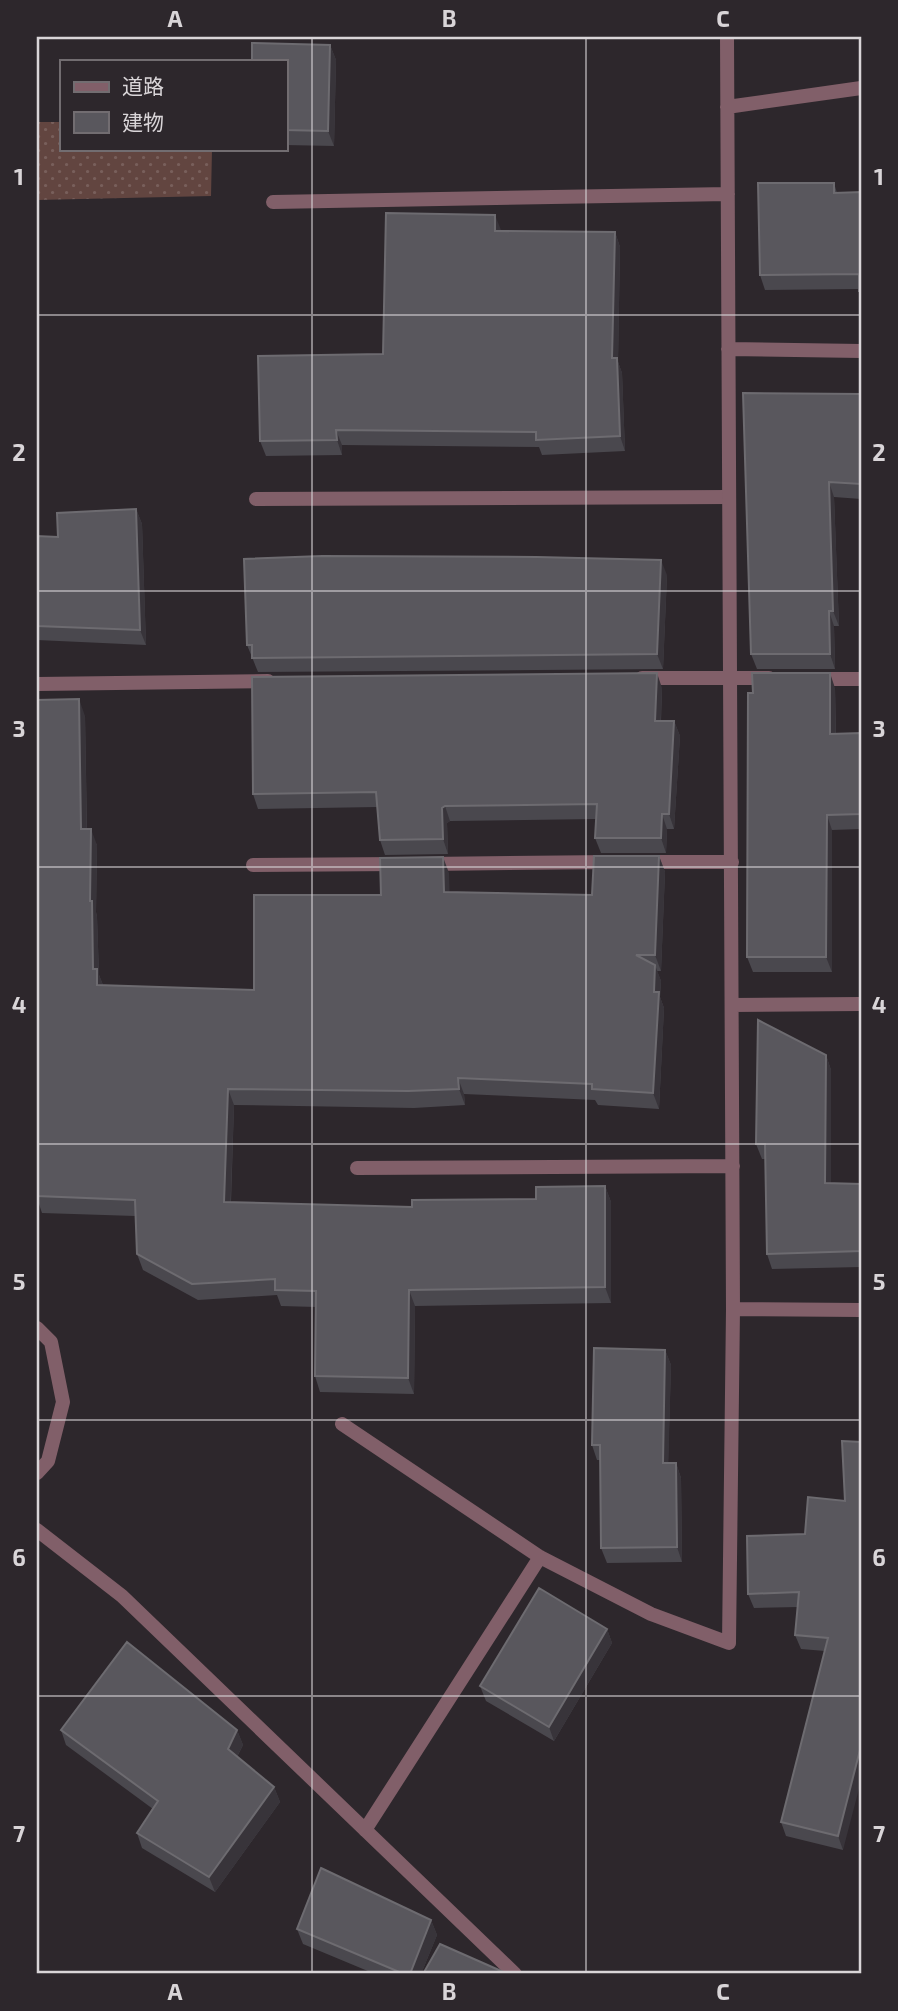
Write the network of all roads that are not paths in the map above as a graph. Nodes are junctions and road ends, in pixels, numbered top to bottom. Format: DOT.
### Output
graph roads {
  1 [pos="727,37"];
  2 [pos="861,88"];
  3 [pos="727,107"];
  4 [pos="728,194"];
  5 [pos="273,202"];
  6 [pos="728,349"];
  7 [pos="861,351"];
  8 [pos="729,497"];
  9 [pos="256,499"];
  10 [pos="633,678"];
  11 [pos="730,678"];
  12 [pos="861,679"];
  13 [pos="287,681"];
  14 [pos="37,684"];
  15 [pos="732,862"];
  16 [pos="253,865"];
  17 [pos="861,1004"];
  18 [pos="732,1005"];
  19 [pos="733,1166"];
  20 [pos="357,1168"];
  21 [pos="733,1309"];
  22 [pos="861,1310"];
  23 [pos="37,1328"];
  24 [pos="342,1424"];
  25 [pos="37,1473"];
  26 [pos="37,1530"];
  27 [pos="540,1557"];
  28 [pos="365,1830"];
  29 [pos="514,1974"];
  1 -- 3 [label="street"];
  2 -- 3 [label="street"];
  3 -- 4 [label="street"];
  4 -- 5 [label="street"];
  4 -- 6 [label="street"];
  6 -- 7 [label="street"];
  6 -- 8 [label="street"];
  8 -- 9 [label="street"];
  8 -- 11 [label="street"];
  10 -- 11 [label="street"];
  11 -- 12 [label="street"];
  11 -- 15 [label="street"];
  13 -- 14 [label="street"];
  15 -- 16 [label="street"];
  15 -- 18 [label="street"];
  17 -- 18 [label="street"];
  18 -- 19 [label="street"];
  19 -- 20 [label="street"];
  19 -- 21 [label="street"];
  21 -- 22 [label="street"];
  21 -- 27 [label="street"];
  23 -- 25 [label="street"];
  24 -- 27 [label="street"];
  26 -- 28 [label="street"];
  27 -- 28 [label="street"];
  28 -- 29 [label="street"];
}
